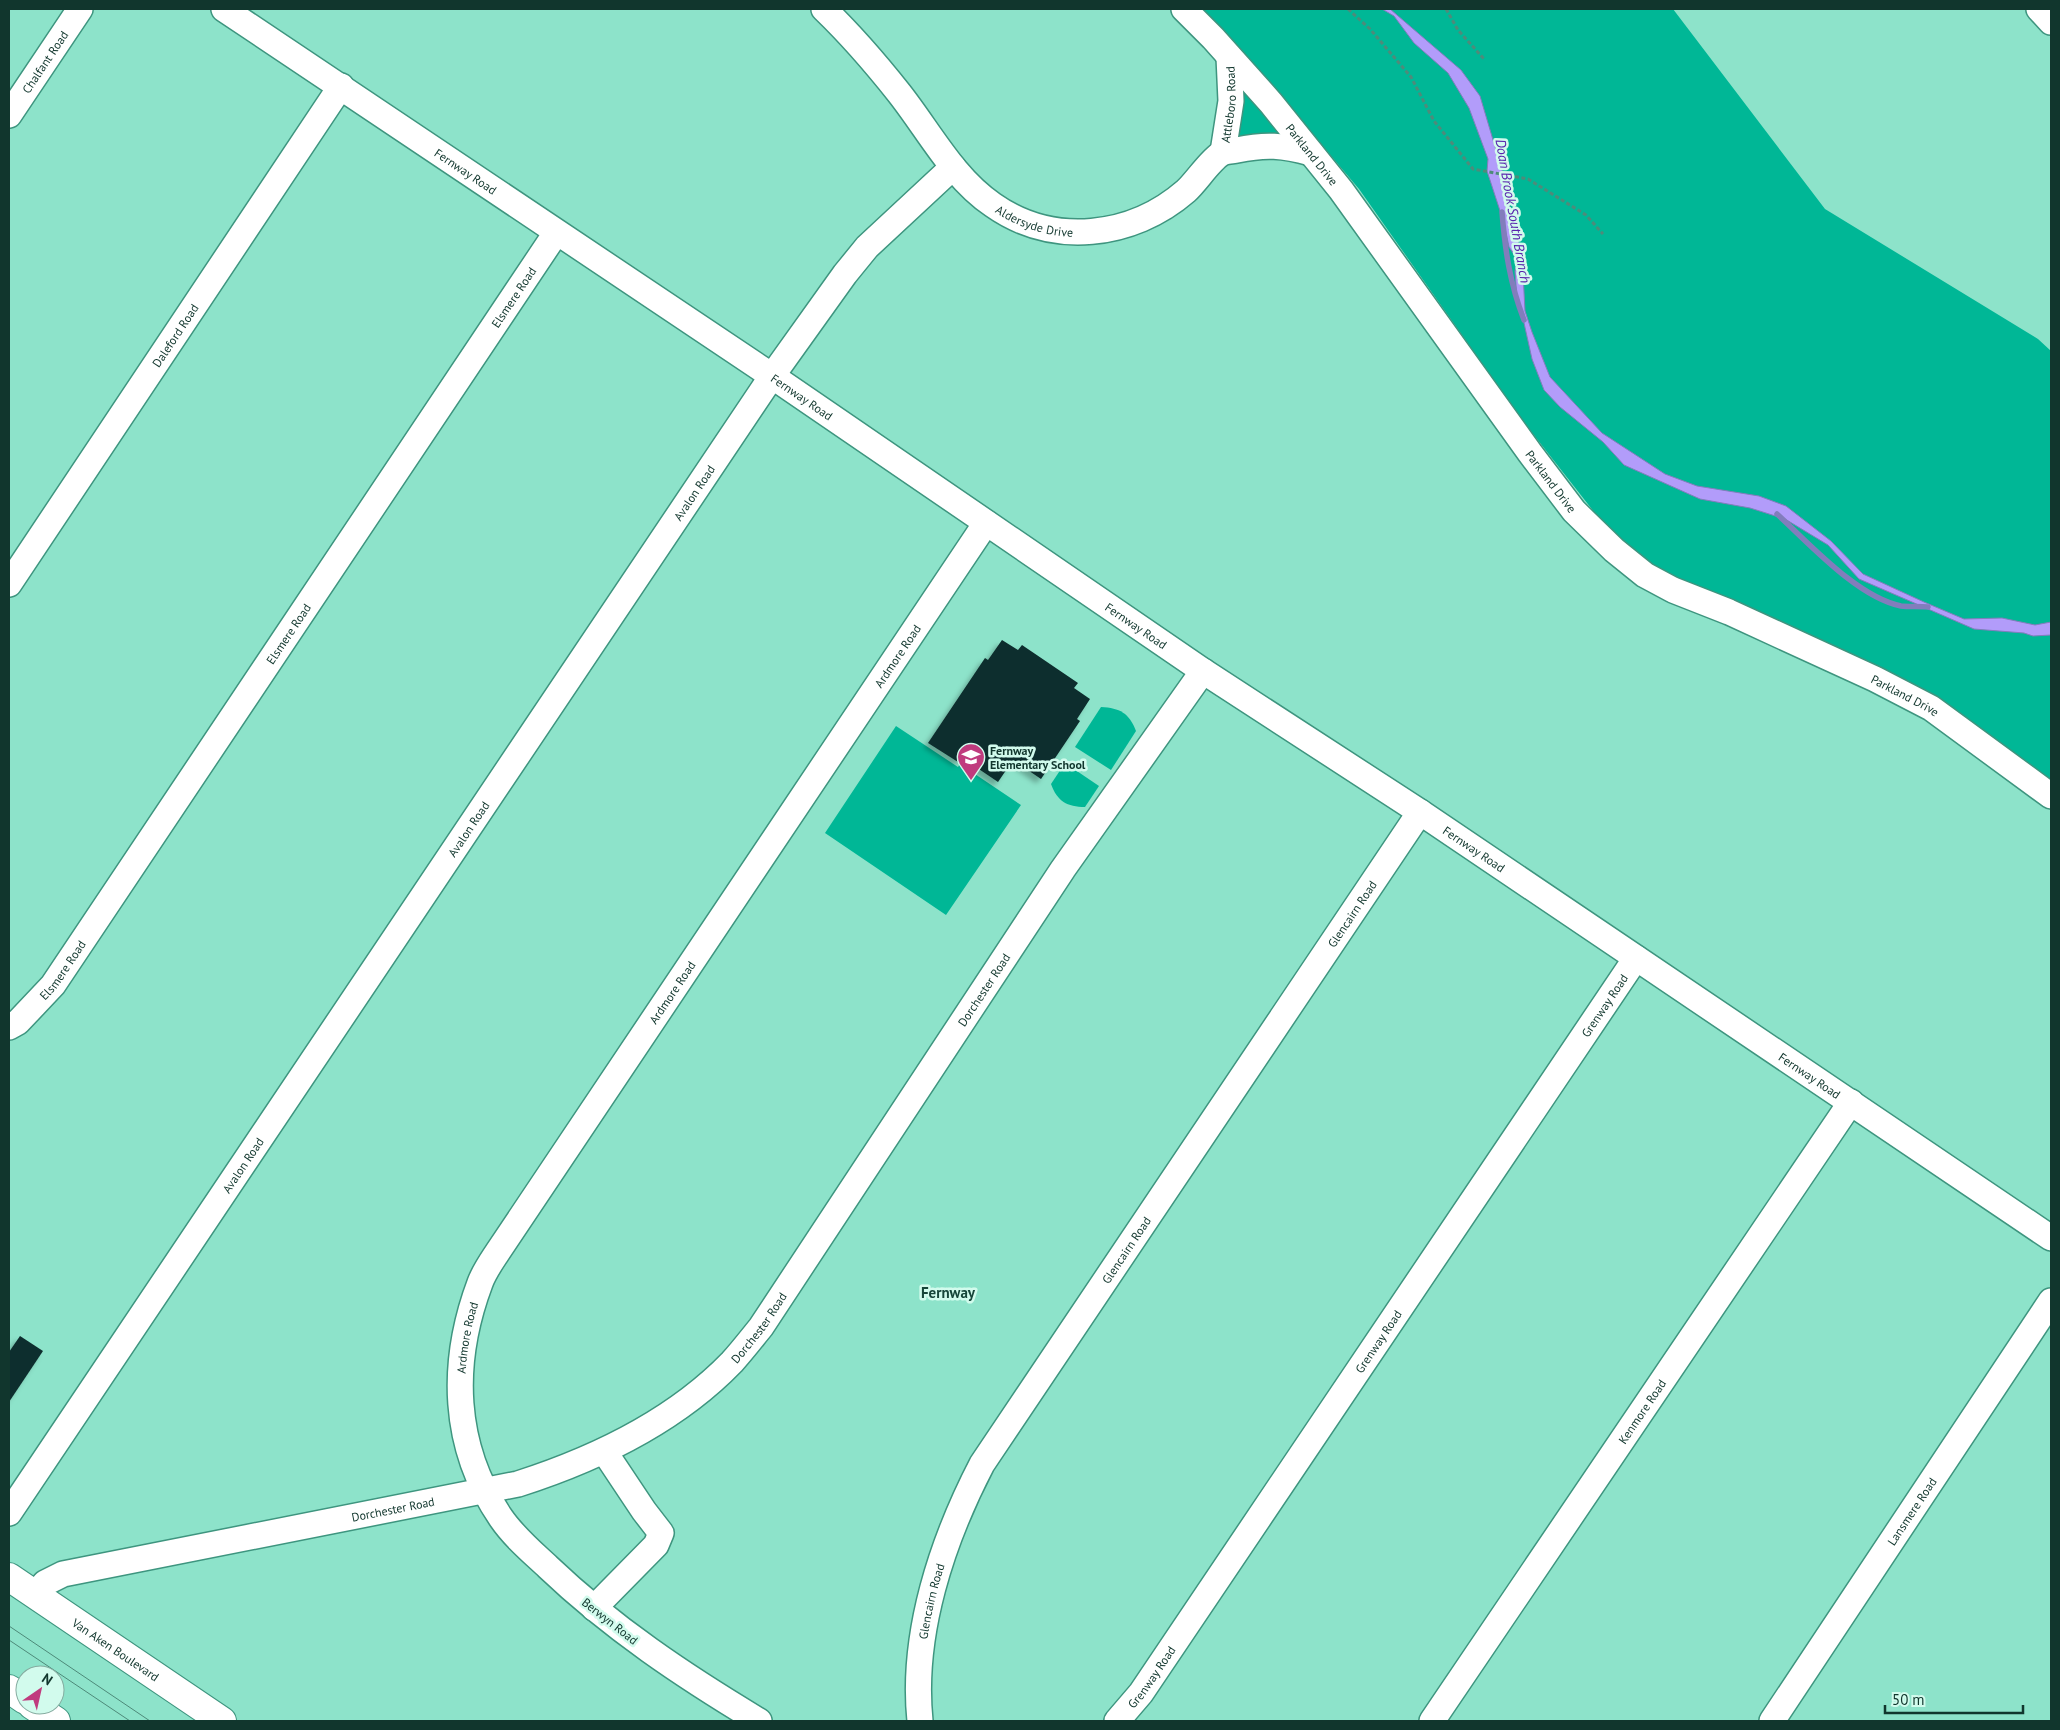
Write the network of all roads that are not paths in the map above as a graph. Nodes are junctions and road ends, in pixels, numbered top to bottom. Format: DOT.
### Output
graph roads {
  1 [pos="80,9"];
  2 [pos="224,9"];
  3 [pos="824,9"];
  4 [pos="1184,9"];
  5 [pos="2039,9"];
  6 [pos="2051,22"];
  7 [pos="1229,57"];
  8 [pos="341,86"];
  9 [pos="9,115"];
  10 [pos="1222,152"];
  11 [pos="1311,153"];
  12 [pos="953,167"];
  13 [pos="556,233"];
  14 [pos="772,376"];
  15 [pos="986,523"];
  16 [pos="9,584"];
  17 [pos="1202,670"];
  18 [pos="2051,796"];
  19 [pos="1420,812"];
  20 [pos="1636,958"];
  21 [pos="9,1026"];
  22 [pos="1851,1102"];
  23 [pos="2051,1238"];
  24 [pos="2051,1301"];
  25 [pos="604,1451"];
  26 [pos="486,1492"];
  27 [pos="9,1513"];
  28 [pos="9,1577"];
  29 [pos="35,1595"];
  30 [pos="594,1608"];
  31 [pos="222,1721"];
  32 [pos="759,1721"];
  33 [pos="920,1721"];
  34 [pos="1117,1721"];
  35 [pos="1432,1721"];
  36 [pos="1772,1721"];
  1 -- 9 [label="street, Chalfant Road"];
  2 -- 8 [label="street, Fernway Road"];
  3 -- 12 [label="street, Aldersyde Drive"];
  4 -- 7 [label="street, Parkland Drive"];
  5 -- 6 [label="street"];
  7 -- 10 [label="street, Attleboro Road"];
  7 -- 11 [label="street, Parkland Drive"];
  8 -- 13 [label="street, Fernway Road"];
  8 -- 16 [label="street, Daleford Road"];
  10 -- 11 [label="street"];
  10 -- 12 [label="street, Aldersyde Drive"];
  11 -- 18 [label="street, Parkland Drive"];
  12 -- 14 [label="street, Avalon Road"];
  13 -- 14 [label="street, Fernway Road"];
  13 -- 21 [label="street, Elsmere Road"];
  14 -- 15 [label="street, Fernway Road"];
  14 -- 27 [label="street, Avalon Road"];
  15 -- 17 [label="street, Fernway Road"];
  15 -- 26 [label="street, Ardmore Road"];
  17 -- 19 [label="street, Fernway Road"];
  17 -- 25 [label="street, Dorchester Road"];
  19 -- 20 [label="street, Fernway Road"];
  19 -- 33 [label="street, Glencairn Road"];
  20 -- 22 [label="street, Fernway Road"];
  20 -- 34 [label="street, Grenway Road"];
  22 -- 23 [label="street, Fernway Road"];
  22 -- 35 [label="street, Kenmore Road"];
  24 -- 36 [label="street, Lansmere Road"];
  25 -- 26 [label="street, Dorchester Road"];
  25 -- 30 [label="street"];
  26 -- 29 [label="street, Dorchester Road"];
  26 -- 30 [label="street, Berwyn Road"];
  28 -- 29 [label="main road, Van Aken Boulevard"];
  29 -- 31 [label="main road, Van Aken Boulevard"];
  30 -- 32 [label="street, Berwyn Road"];
}
